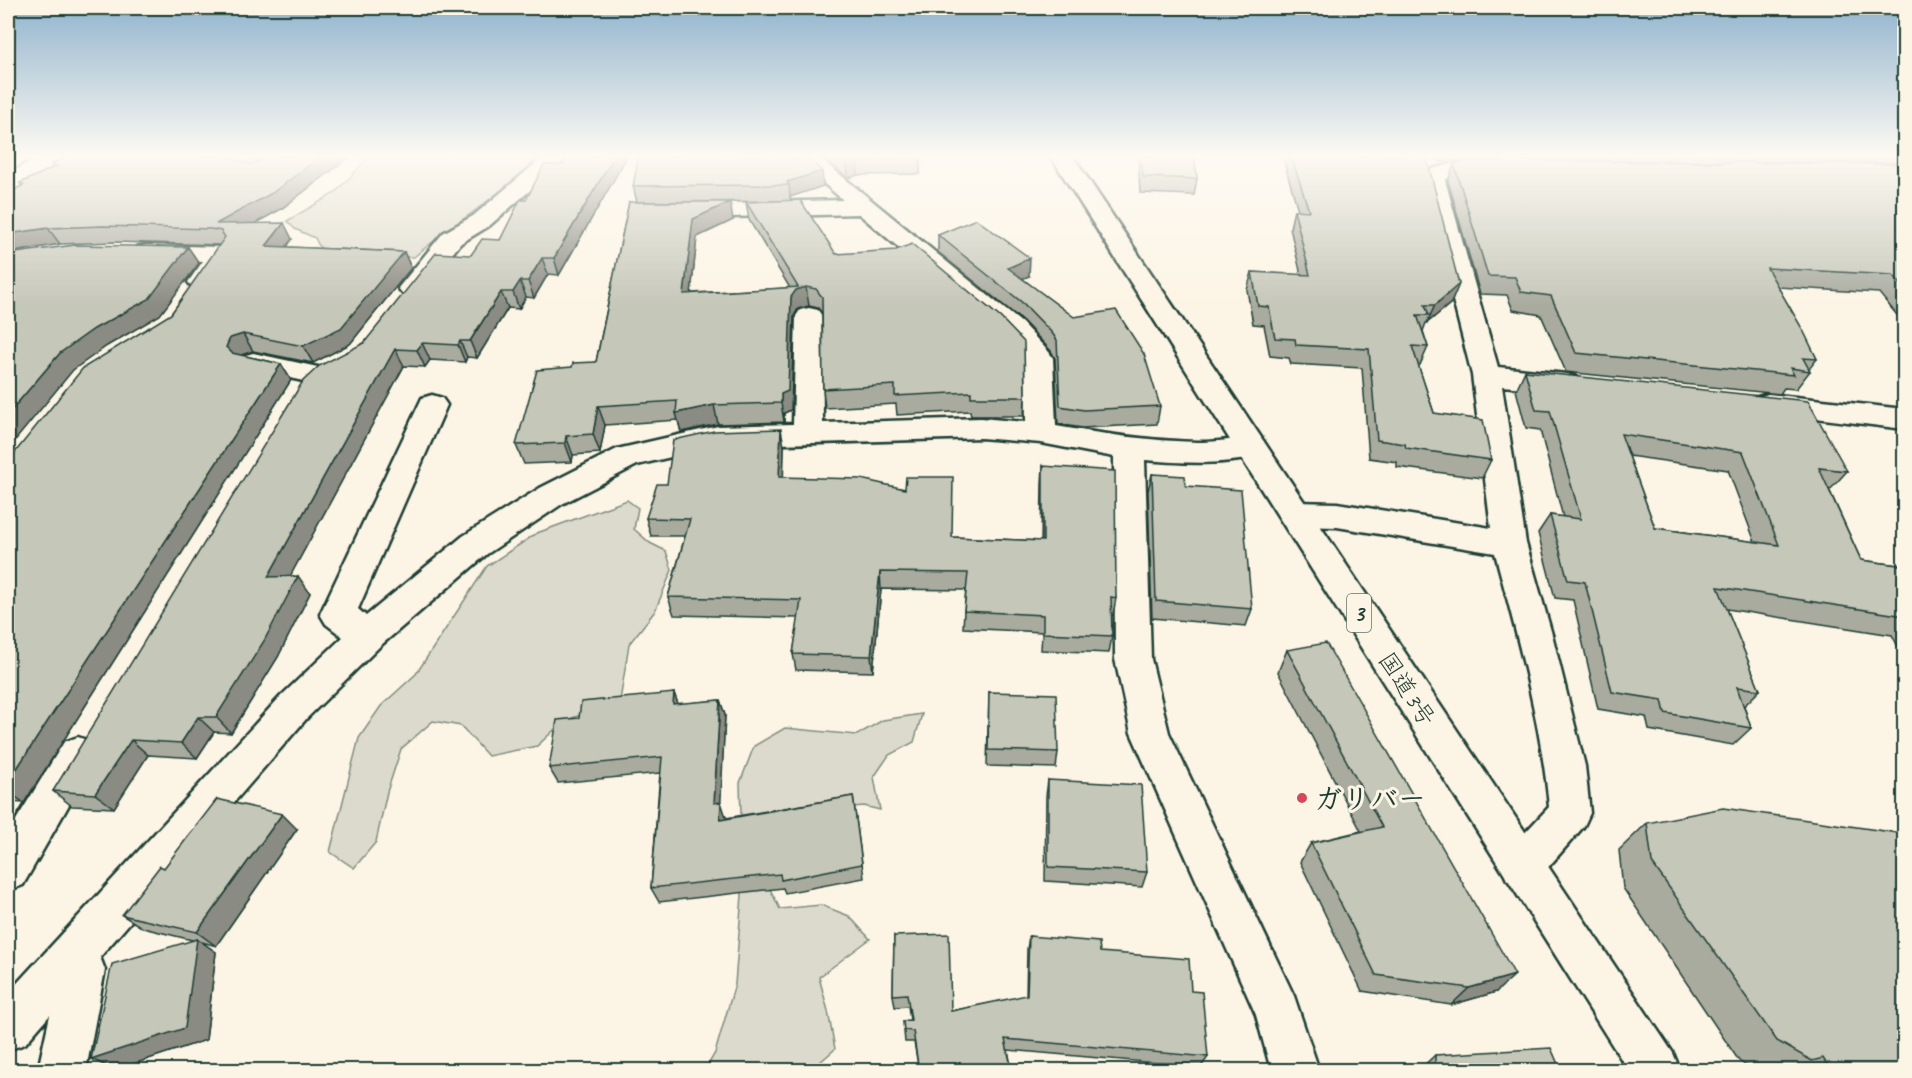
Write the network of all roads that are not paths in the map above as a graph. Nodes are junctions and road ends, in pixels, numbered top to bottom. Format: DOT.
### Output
graph roads {
  1 [pos="500,205"];
  2 [pos="1095,205"];
  3 [pos="1440,205"];
  4 [pos="863,207"];
  5 [pos="665,211"];
  6 [pos="126,252"];
  7 [pos="184,305"];
  8 [pos="396,308"];
  9 [pos="809,316"];
  10 [pos="253,362"];
  11 [pos="1485,375"];
  12 [pos="1590,386"];
  13 [pos="294,400"];
  14 [pos="1742,401"];
  15 [pos="432,405"];
  16 [pos="1905,419"];
  17 [pos="808,433"];
  18 [pos="1041,433"];
  19 [pos="1252,448"];
  20 [pos="1129,449"];
  21 [pos="1295,514"];
  22 [pos="1509,543"];
  23 [pos="367,636"];
  24 [pos="95,728"];
  25 [pos="1522,867"];
  26 [pos="8,871"];
  27 [pos="69,959"];
  28 [pos="8,1027"];
  29 [pos="62,1071"];
  30 [pos="1295,1071"];
  31 [pos="1656,1071"];
  1 -- 8 [label="main road"];
  2 -- 19 [label="main road, 国道3号 / 3"];
  3 -- 11 [label="main road"];
  4 -- 5 [label="main road"];
  4 -- 18 [label="main road"];
  6 -- 7 [label="main road"];
  9 -- 17 [label="main road"];
  10 -- 13 [label="main road"];
  11 -- 12 [label="main road"];
  11 -- 22 [label="main road"];
  14 -- 16 [label="main road"];
  15 -- 23 [label="main road"];
  17 -- 18 [label="main road"];
  17 -- 23 [label="main road"];
  18 -- 20 [label="main road"];
  19 -- 20 [label="main road"];
  19 -- 21 [label="main road, 国道3号 / 3"];
  20 -- 30 [label="main road"];
  21 -- 22 [label="main road"];
  21 -- 25 [label="main road, 国道3号 / 3"];
  22 -- 25 [label="main road"];
  23 -- 27 [label="main road"];
  24 -- 26 [label="main road"];
  25 -- 31 [label="main road, 国道3号 / 3"];
  27 -- 28 [label="main road"];
  27 -- 29 [label="main road"];
}
